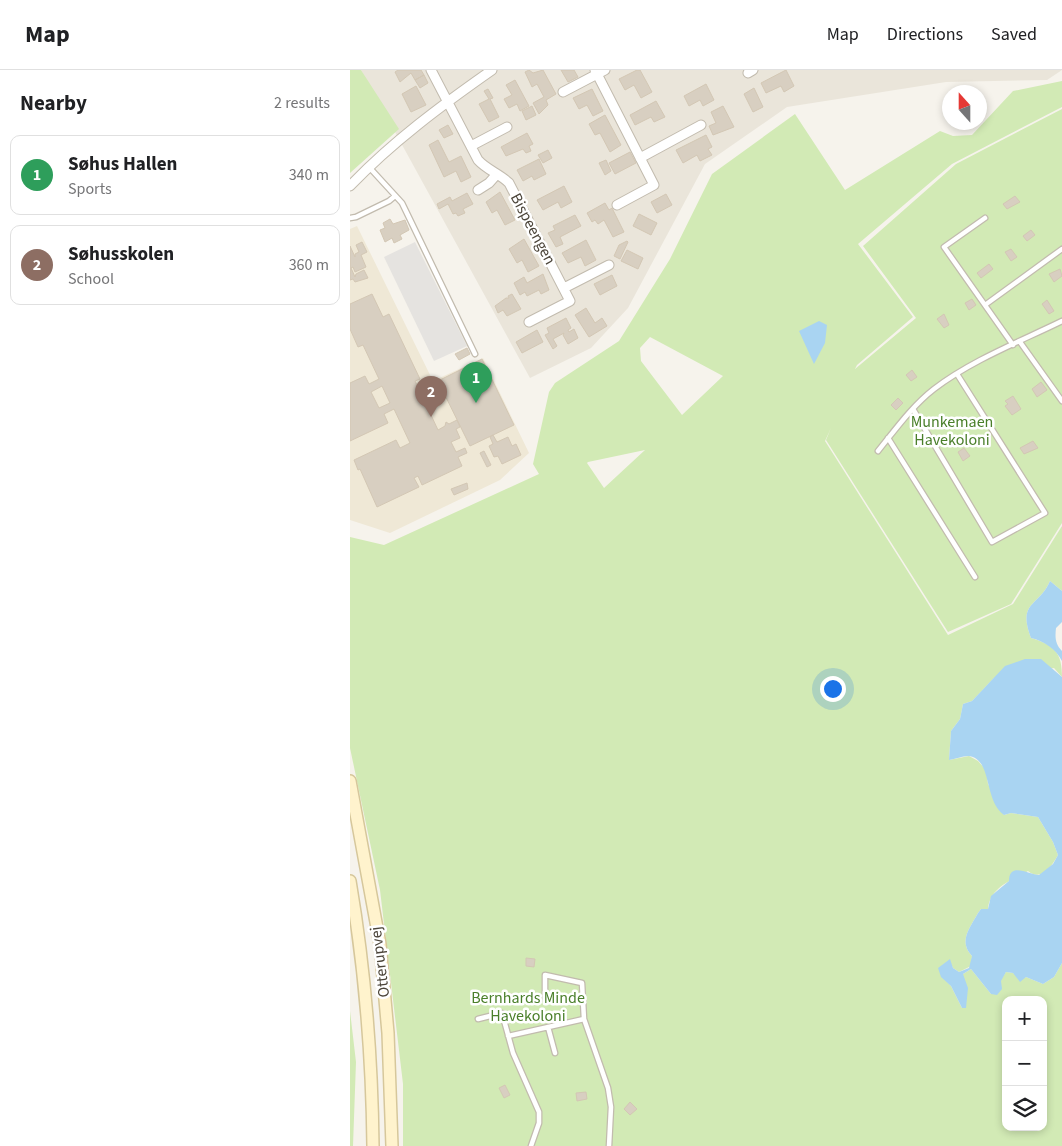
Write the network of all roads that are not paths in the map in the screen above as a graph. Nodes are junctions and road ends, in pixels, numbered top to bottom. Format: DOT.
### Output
graph roads {
  1 [pos="431,70"];
  2 [pos="492,70"];
  3 [pos="599,71"];
  4 [pos="563,92"];
  5 [pos="448,102"];
  6 [pos="701,125"];
  7 [pos="507,127"];
  8 [pos="471,146"];
  9 [pos="640,158"];
  10 [pos="369,166"];
  11 [pos="497,174"];
  12 [pos="350,186"];
  13 [pos="478,190"];
  14 [pos="395,196"];
  15 [pos="617,206"];
  16 [pos="350,218"];
  17 [pos="985,218"];
  18 [pos="1062,249"];
  19 [pos="609,265"];
  20 [pos="564,288"];
  21 [pos="985,305"];
  22 [pos="1062,321"];
  23 [pos="529,322"];
  24 [pos="1020,342"];
  25 [pos="1012,345"];
  26 [pos="475,354"];
  27 [pos="957,374"];
  28 [pos="1062,401"];
  29 [pos="913,409"];
  30 [pos="888,438"];
  31 [pos="878,451"];
  32 [pos="975,577"];
  33 [pos="350,781"];
  34 [pos="350,881"];
  35 [pos="545,999"];
  36 [pos="478,1019"];
  37 [pos="584,1019"];
  38 [pos="548,1027"];
  39 [pos="508,1036"];
  40 [pos="555,1053"];
  41 [pos="372,1092"];
  42 [pos="365,1146"];
  43 [pos="373,1146"];
  44 [pos="392,1146"];
  45 [pos="531,1146"];
  46 [pos="609,1146"];
  1 -- 5 [label="street, Bispeengen"];
  2 -- 5 [label="street"];
  3 -- 4 [label="street"];
  3 -- 9 [label="street"];
  5 -- 8 [label="street, Bispeengen"];
  5 -- 10 [label="street"];
  6 -- 9 [label="street"];
  7 -- 8 [label="street"];
  8 -- 11 [label="street, Bispeengen"];
  9 -- 15 [label="street"];
  10 -- 12 [label="street"];
  10 -- 14 [label="lane"];
  11 -- 13 [label="street, Bispeengen"];
  11 -- 20 [label="street, Bispeengen"];
  14 -- 16 [label="lane"];
  14 -- 26 [label="lane"];
  17 -- 21 [label="lane"];
  18 -- 21 [label="lane"];
  19 -- 20 [label="street"];
  20 -- 23 [label="street"];
  21 -- 25 [label="lane"];
  22 -- 24 [label="lane"];
  24 -- 25 [label="lane"];
  24 -- 28 [label="lane"];
  25 -- 27 [label="lane"];
  27 -- 29 [label="lane"];
  27 -- 29 [label="lane"];
  29 -- 30 [label="lane"];
  30 -- 31 [label="lane"];
  30 -- 32 [label="lane"];
  33 -- 44 [label="main road, Otterupvej"];
  34 -- 41 [label="main road, Otterupvej"];
  35 -- 37 [label="lane"];
  36 -- 39 [label="lane"];
  37 -- 38 [label="lane"];
  37 -- 46 [label="lane"];
  38 -- 39 [label="lane"];
  38 -- 40 [label="lane"];
  39 -- 45 [label="lane"];
  41 -- 42 [label="main road"];
  41 -- 43 [label="main road, Otterupvej"];
}
